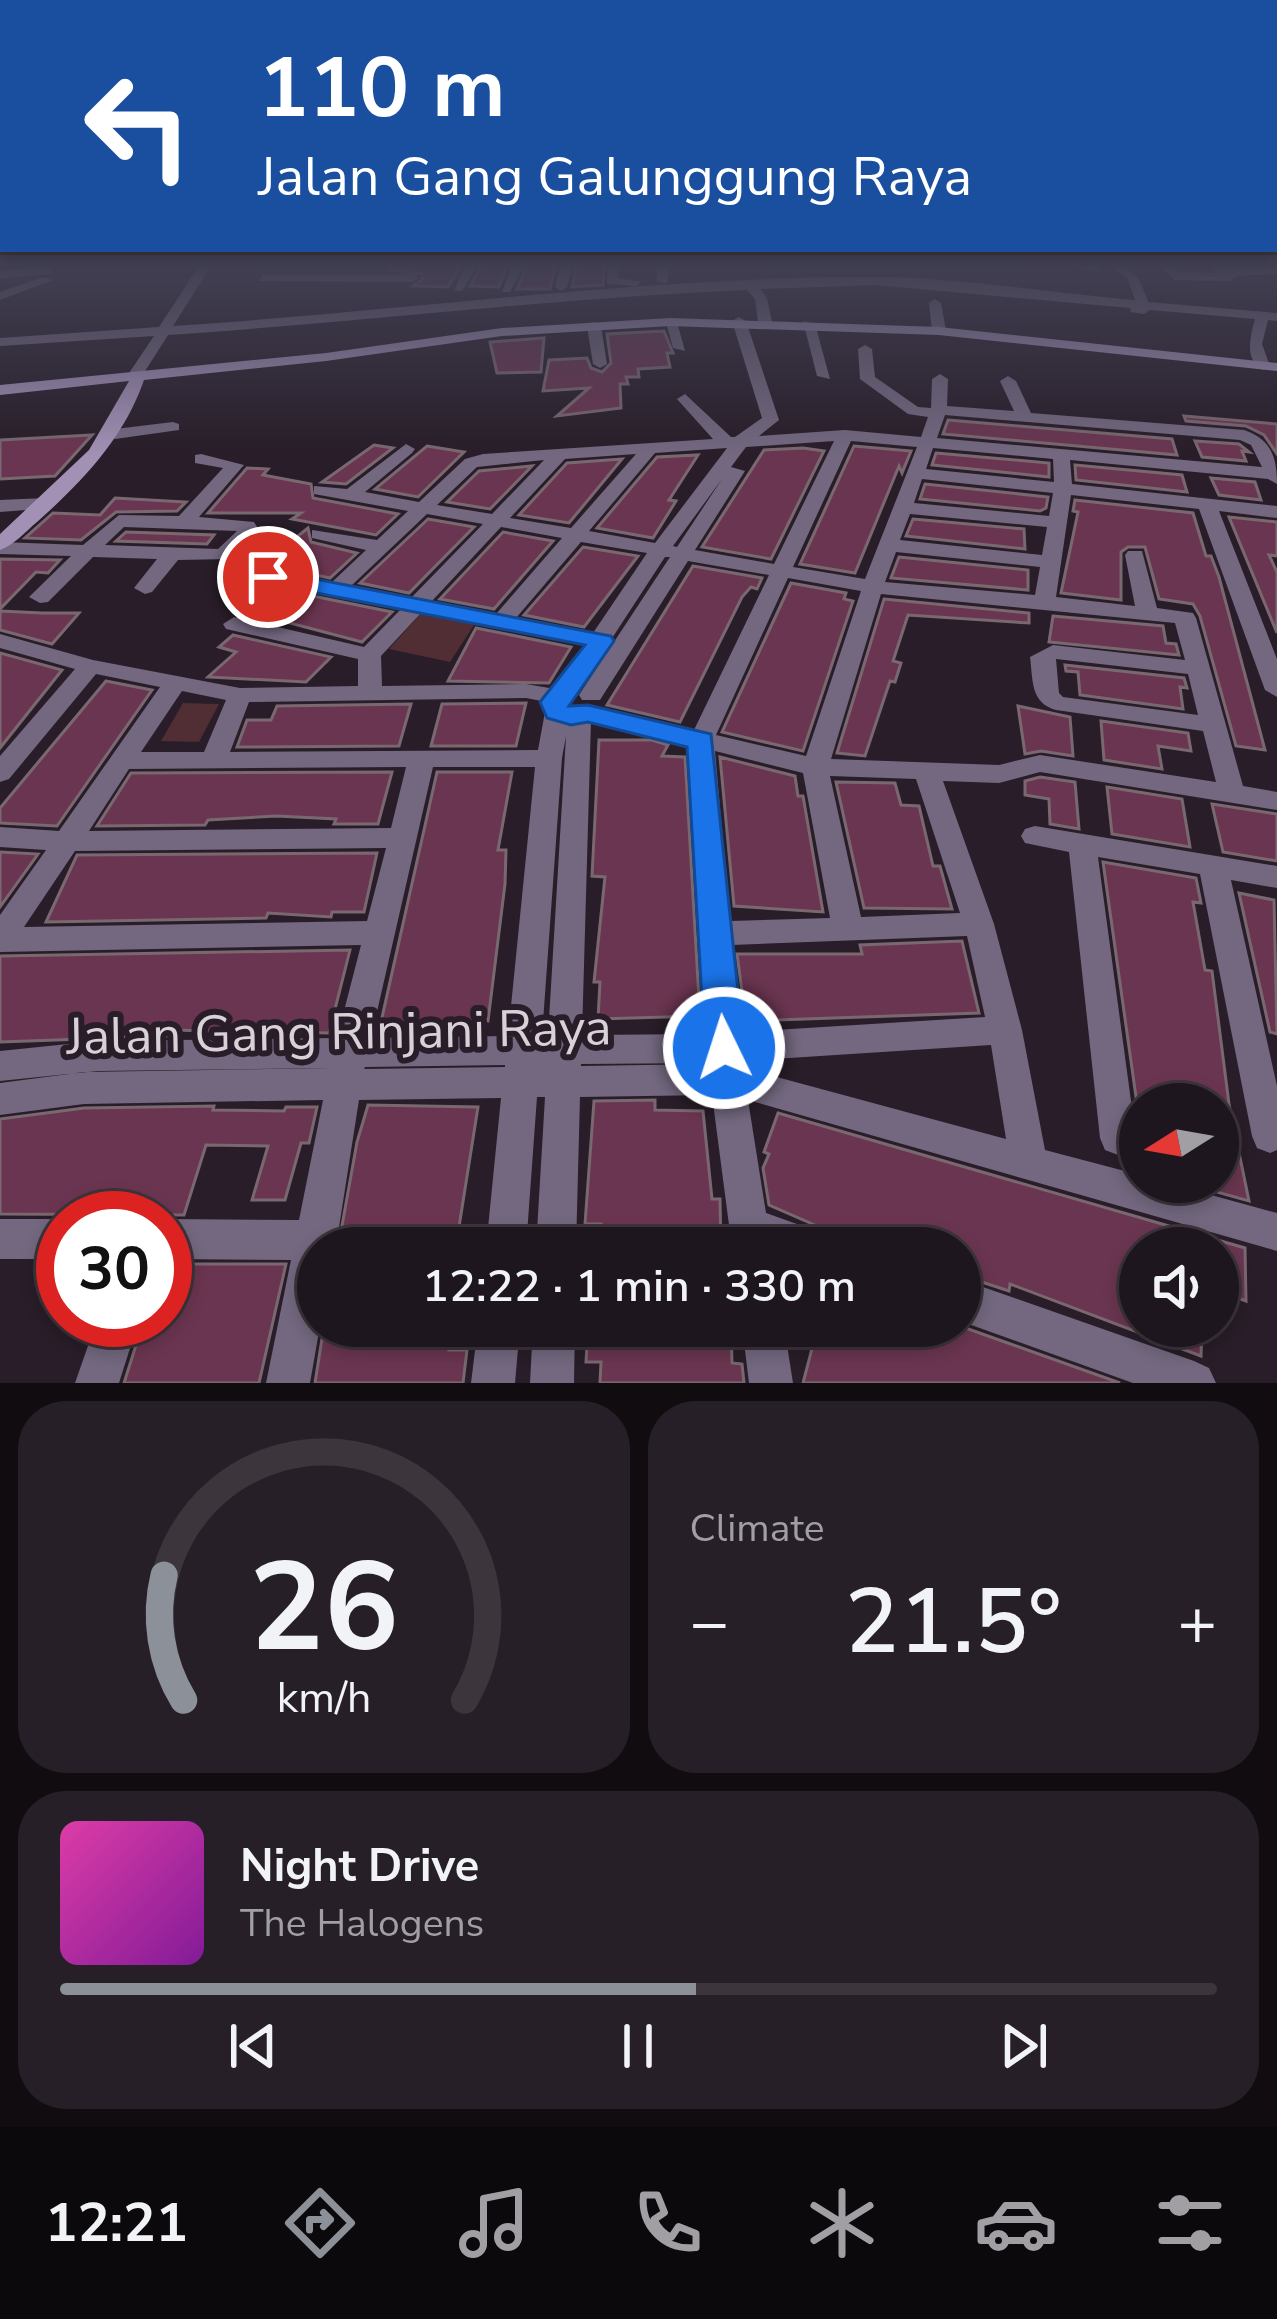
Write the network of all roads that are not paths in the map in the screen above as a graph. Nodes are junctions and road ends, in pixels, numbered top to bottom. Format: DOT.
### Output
graph roads {
  1 [pos="169,328"];
  2 [pos="248,328"];
  3 [pos="295,328"];
  4 [pos="439,328"];
  5 [pos="577,328"];
  6 [pos="594,328"];
  7 [pos="672,328"];
  8 [pos="741,328"];
  9 [pos="809,328"];
  10 [pos="882,328"];
  11 [pos="939,328"];
  12 [pos="1264,328"];
  13 [pos="939,331"];
  14 [pos="166,332"];
  15 [pos="442,340"];
  16 [pos="0,342"];
  17 [pos="680,348"];
  18 [pos="865,349"];
  19 [pos="289,361"];
  20 [pos="600,364"];
  21 [pos="1270,366"];
  22 [pos="133,376"];
  23 [pos="824,376"];
  24 [pos="940,379"];
  25 [pos="1009,382"];
  26 [pos="5,390"];
  27 [pos="686,399"];
  28 [pos="938,412"];
  29 [pos="1026,418"];
  30 [pos="173,427"];
  31 [pos="115,434"];
  32 [pos="844,435"];
  33 [pos="745,438"];
  34 [pos="928,444"];
  35 [pos="652,446"];
  36 [pos="406,449"];
  37 [pos="560,454"];
  38 [pos="1061,454"];
  39 [pos="201,459"];
  40 [pos="916,473"];
  41 [pos="1276,476"];
  42 [pos="1063,488"];
  43 [pos="320,490"];
  44 [pos="350,496"];
  45 [pos="37,504"];
  46 [pos="1207,505"];
  47 [pos="0,506"];
  48 [pos="903,508"];
  49 [pos="423,510"];
  50 [pos="1277,512"];
  51 [pos="184,522"];
  52 [pos="498,522"];
  53 [pos="1056,522"];
  54 [pos="0,532"];
  55 [pos="319,535"];
  56 [pos="576,535"];
  57 [pos="889,545"];
  58 [pos="0,546"];
  59 [pos="382,547"];
  60 [pos="660,549"];
  61 [pos="91,551"];
  62 [pos="685,553"];
  63 [pos="171,555"];
  64 [pos="1135,555"];
  65 [pos="1050,562"];
  66 [pos="780,570"];
  67 [pos="268,577"];
  68 [pos="873,587"];
  69 [pos="146,588"];
  70 [pos="335,590"];
  71 [pos="40,597"];
  72 [pos="1044,602"];
  73 [pos="420,607"];
  74 [pos="1147,612"];
  75 [pos="501,622"];
  76 [pos="235,624"];
  77 [pos="602,641"];
  78 [pos="3,647"];
  79 [pos="370,655"];
  80 [pos="90,666"];
  81 [pos="1198,668"];
  82 [pos="177,680"];
  83 [pos="1277,690"];
  84 [pos="370,693"];
  85 [pos="240,694"];
  86 [pos="573,704"];
  87 [pos="1211,724"];
  88 [pos="701,741"];
  89 [pos="422,757"];
  90 [pos="549,758"];
  91 [pos="214,760"];
  92 [pos="122,761"];
  93 [pos="815,767"];
  94 [pos="0,773"];
  95 [pos="927,773"];
  96 [pos="1232,794"];
  97 [pos="1277,800"];
  98 [pos="1035,836"];
  99 [pos="0,837"];
  100 [pos="402,838"];
  101 [pos="67,841"];
  102 [pos="1082,844"];
  103 [pos="1214,866"];
  104 [pos="1277,877"];
  105 [pos="979,925"];
  106 [pos="848,929"];
  107 [pos="379,933"];
  108 [pos="716,934"];
  109 [pos="0,939"];
  110 [pos="1005,1030"];
  111 [pos="726,1064"];
  112 [pos="524,1065"];
  113 [pos="563,1065"];
  114 [pos="0,1066"];
  115 [pos="347,1068"];
  116 [pos="91,1072"];
  117 [pos="0,1099"];
  118 [pos="1270,1136"];
  119 [pos="1118,1138"];
  120 [pos="1029,1166"];
  121 [pos="318,1227"];
  122 [pos="508,1227"];
  123 [pos="557,1227"];
  124 [pos="749,1227"];
  125 [pos="1277,1232"];
  126 [pos="0,1239"];
  127 [pos="36,1239"];
  128 [pos="192,1240"];
  129 [pos="297,1240"];
  130 [pos="981,1307"];
  131 [pos="297,1337"];
  132 [pos="109,1347"];
  133 [pos="497,1347"];
  134 [pos="553,1347"];
  135 [pos="766,1347"];
  136 [pos="97,1383"];
  137 [pos="288,1383"];
  138 [pos="493,1383"];
  139 [pos="552,1383"];
  140 [pos="771,1383"];
  141 [pos="1194,1383"];
  1 -- 14 [label="street"];
  2 -- 14 [label="street"];
  3 -- 19 [label="street"];
  4 -- 15 [label="street"];
  5 -- 15 [label="main road"];
  6 -- 20 [label="street"];
  7 -- 17 [label="street"];
  8 -- 33 [label="street"];
  9 -- 23 [label="street"];
  10 -- 13 [label="main road"];
  11 -- 13 [label="street"];
  12 -- 21 [label="street"];
  13 -- 21 [label="main road"];
  14 -- 16 [label="street"];
  14 -- 22 [label="street"];
  15 -- 19 [label="main road"];
  18 -- 28 [label="street"];
  19 -- 22 [label="main road"];
  22 -- 26 [label="main road"];
  22 -- 31 [label="main road"];
  24 -- 28 [label="street"];
  25 -- 29 [label="street"];
  27 -- 33 [label="street"];
  28 -- 29 [label="street"];
  28 -- 34 [label="street"];
  29 -- 41 [label="street"];
  30 -- 31 [label="street"];
  31 -- 45 [label="main road"];
  32 -- 33 [label="street"];
  32 -- 34 [label="street"];
  32 -- 66 [label="street"];
  33 -- 35 [label="street"];
  33 -- 60 [label="street"];
  33 -- 62 [label="street"];
  34 -- 38 [label="street"];
  34 -- 40 [label="street"];
  35 -- 37 [label="street"];
  35 -- 56 [label="street"];
  36 -- 44 [label="street"];
  37 -- 49 [label="street"];
  37 -- 52 [label="street"];
  38 -- 41 [label="street"];
  38 -- 42 [label="street"];
  39 -- 51 [label="street"];
  40 -- 42 [label="street"];
  40 -- 48 [label="street"];
  42 -- 46 [label="street"];
  42 -- 53 [label="street"];
  43 -- 44 [label="street"];
  44 -- 49 [label="street"];
  45 -- 47 [label="street"];
  45 -- 54 [label="street"];
  45 -- 58 [label="main road"];
  46 -- 50 [label="street"];
  46 -- 83 [label="street"];
  48 -- 53 [label="street"];
  48 -- 57 [label="street"];
  49 -- 52 [label="street"];
  49 -- 59 [label="street"];
  51 -- 61 [label="street"];
  51 -- 63 [label="street"];
  52 -- 56 [label="street"];
  52 -- 73 [label="street"];
  53 -- 65 [label="street"];
  55 -- 59 [label="street"];
  56 -- 60 [label="street"];
  56 -- 75 [label="street"];
  57 -- 65 [label="street"];
  57 -- 68 [label="street"];
  58 -- 61 [label="street"];
  59 -- 70 [label="street"];
  60 -- 62 [label="street"];
  60 -- 77 [label="street"];
  61 -- 63 [label="street"];
  61 -- 71 [label="street"];
  62 -- 66 [label="street"];
  62 -- 86 [label="street"];
  63 -- 69 [label="street"];
  64 -- 74 [label="street"];
  65 -- 72 [label="street"];
  66 -- 68 [label="street"];
  66 -- 88 [label="street"];
  67 -- 70 [label="street"];
  68 -- 72 [label="street"];
  68 -- 93 [label="street"];
  70 -- 73 [label="street"];
  72 -- 74 [label="street"];
  73 -- 75 [label="street"];
  73 -- 79 [label="street"];
  74 -- 81 [label="street"];
  75 -- 77 [label="street"];
  76 -- 79 [label="street"];
  77 -- 86 [label="street"];
  78 -- 80 [label="street"];
  79 -- 84 [label="street"];
  80 -- 82 [label="street"];
  80 -- 94 [label="street"];
  81 -- 87 [label="street"];
  81 -- 87 [label="street"];
  82 -- 85 [label="street"];
  82 -- 92 [label="street"];
  84 -- 85 [label="street"];
  84 -- 86 [label="street"];
  85 -- 91 [label="street"];
  86 -- 88 [label="street"];
  86 -- 90 [label="street"];
  86 -- 113 [label="street"];
  87 -- 96 [label="street"];
  88 -- 93 [label="street"];
  88 -- 108 [label="street"];
  89 -- 90 [label="street"];
  89 -- 91 [label="street"];
  89 -- 100 [label="street"];
  90 -- 112 [label="street"];
  91 -- 92 [label="street"];
  92 -- 101 [label="street"];
  93 -- 95 [label="street"];
  93 -- 106 [label="street"];
  95 -- 96 [label="street"];
  95 -- 105 [label="street"];
  96 -- 97 [label="street"];
  98 -- 102 [label="street"];
  99 -- 101 [label="street"];
  100 -- 101 [label="street"];
  100 -- 107 [label="street"];
  101 -- 109 [label="street"];
  102 -- 103 [label="street"];
  102 -- 119 [label="street"];
  103 -- 104 [label="street"];
  103 -- 118 [label="street"];
  105 -- 106 [label="street"];
  105 -- 110 [label="street"];
  106 -- 108 [label="street"];
  107 -- 109 [label="street"];
  107 -- 115 [label="street"];
  108 -- 111 [label="street"];
  110 -- 111 [label="street"];
  110 -- 120 [label="street"];
  111 -- 113 [label="street, Jalan Gang Rinjani Raya"];
  111 -- 120 [label="street"];
  111 -- 124 [label="street"];
  112 -- 113 [label="street, Jalan Gang Rinjani Raya"];
  112 -- 115 [label="street, Jalan Gang Rinjani Raya"];
  112 -- 122 [label="street"];
  113 -- 123 [label="street"];
  114 -- 116 [label="street, Jalan Gang Rinjani Raya"];
  115 -- 116 [label="street, Jalan Gang Rinjani Raya"];
  115 -- 121 [label="street"];
  116 -- 117 [label="street, Jalan Gang Rinjani Raya"];
  120 -- 125 [label="street"];
  126 -- 127 [label="street"];
  128 -- 129 [label="street"];
  130 -- 141 [label="street"];
  131 -- 137 [label="street"];
  132 -- 136 [label="street"];
  133 -- 138 [label="street"];
  134 -- 139 [label="street"];
  135 -- 140 [label="street"];
}
